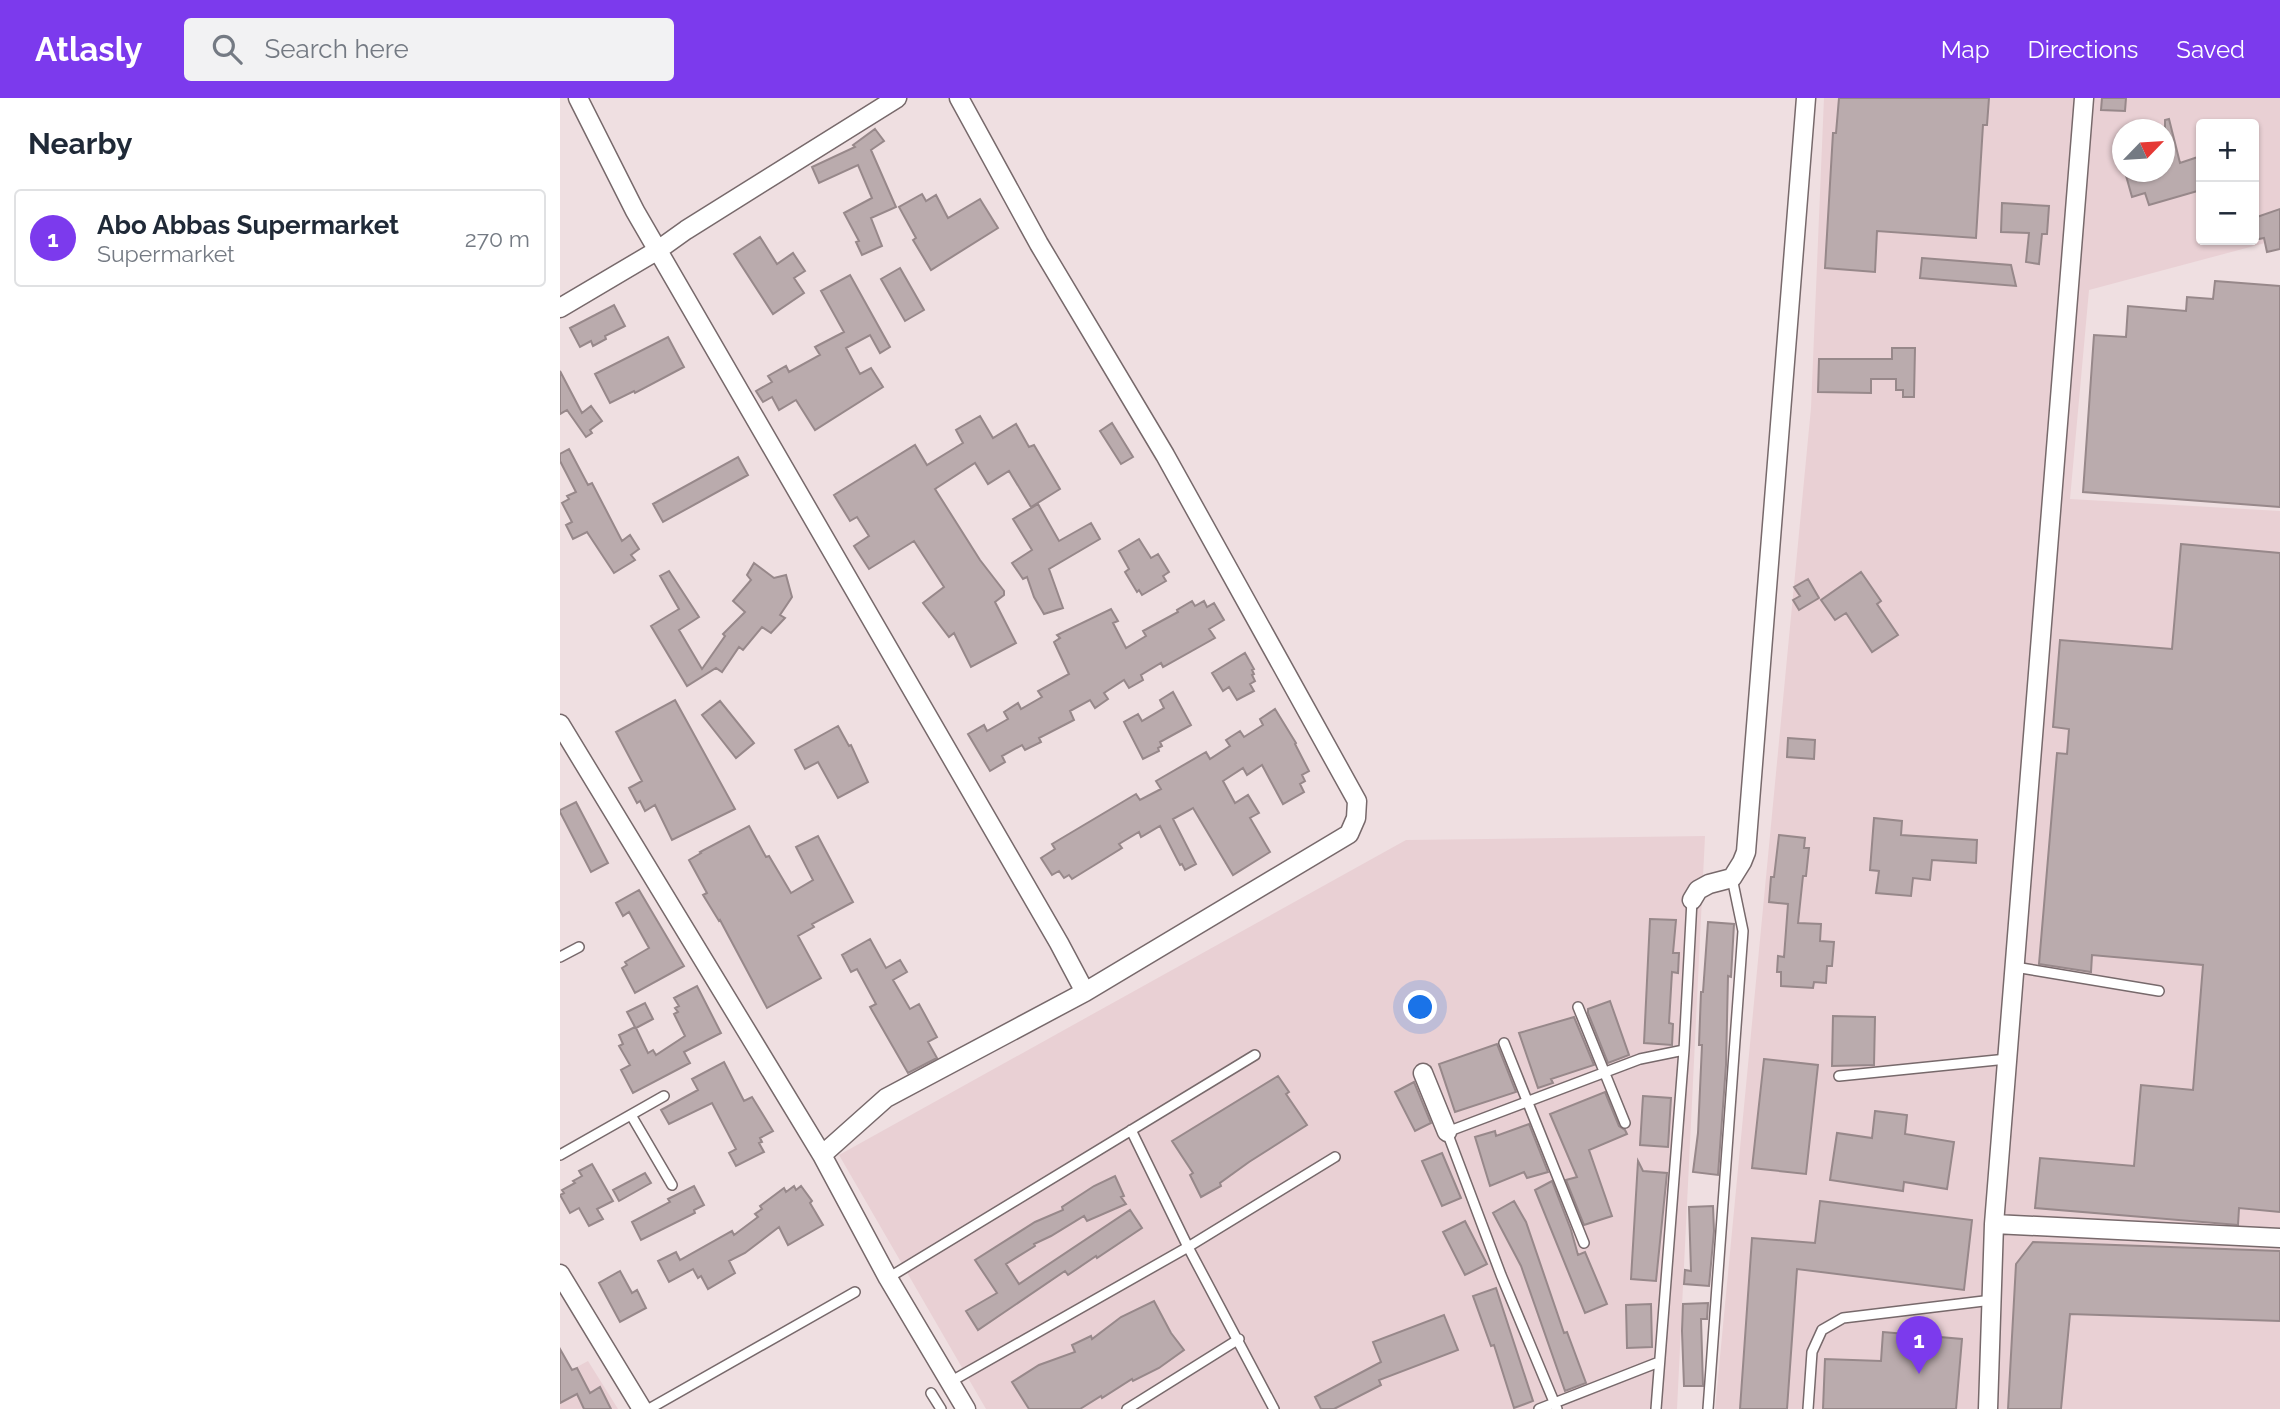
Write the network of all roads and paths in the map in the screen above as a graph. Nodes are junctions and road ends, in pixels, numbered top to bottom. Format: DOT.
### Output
graph roads {
  1 [pos="578,98"];
  2 [pos="897,98"];
  3 [pos="959,98"];
  4 [pos="1806,98"];
  5 [pos="2084,98"];
  6 [pos="658,250"];
  7 [pos="560,308"];
  8 [pos="560,724"];
  9 [pos="1731,878"];
  10 [pos="1692,900"];
  11 [pos="579,947"];
  12 [pos="560,957"];
  13 [pos="2015,967"];
  14 [pos="2160,991"];
  15 [pos="1085,992"];
  16 [pos="1578,1007"];
  17 [pos="1504,1043"];
  18 [pos="1684,1050"];
  19 [pos="1255,1055"];
  20 [pos="2007,1059"];
  21 [pos="1604,1072"];
  22 [pos="1423,1073"];
  23 [pos="1839,1076"];
  24 [pos="664,1096"];
  25 [pos="1527,1101"];
  26 [pos="631,1115"];
  27 [pos="1625,1123"];
  28 [pos="1131,1129"];
  29 [pos="1447,1132"];
  30 [pos="560,1155"];
  31 [pos="822,1155"];
  32 [pos="1335,1157"];
  33 [pos="672,1185"];
  34 [pos="1994,1224"];
  35 [pos="2280,1238"];
  36 [pos="1584,1242"];
  37 [pos="1188,1247"];
  38 [pos="560,1275"];
  39 [pos="888,1278"];
  40 [pos="855,1292"];
  41 [pos="1992,1300"];
  42 [pos="1239,1339"];
  43 [pos="1659,1362"];
  44 [pos="950,1382"];
  45 [pos="931,1393"];
  46 [pos="1556,1406"];
  47 [pos="642,1409"];
  48 [pos="649,1409"];
  49 [pos="941,1409"];
  50 [pos="966,1409"];
  51 [pos="1127,1409"];
  52 [pos="1274,1409"];
  53 [pos="1539,1409"];
  54 [pos="1656,1409"];
  55 [pos="1708,1409"];
  56 [pos="1808,1409"];
  57 [pos="1988,1409"];
  1 -- 6 [label="street"];
  2 -- 6 [label="street"];
  3 -- 15 [label="street"];
  4 -- 9 [label="street"];
  5 -- 13 [label="street"];
  6 -- 7 [label="street"];
  6 -- 15 [label="street"];
  8 -- 31 [label="street"];
  9 -- 10 [label="street"];
  9 -- 55 [label="lane"];
  10 -- 18 [label="lane"];
  11 -- 12 [label="lane"];
  13 -- 14 [label="lane"];
  13 -- 20 [label="street"];
  15 -- 31 [label="street"];
  16 -- 21 [label="lane"];
  17 -- 25 [label="lane"];
  18 -- 21 [label="lane"];
  18 -- 43 [label="lane"];
  19 -- 28 [label="lane"];
  20 -- 23 [label="lane"];
  20 -- 34 [label="street"];
  21 -- 25 [label="lane"];
  21 -- 27 [label="lane"];
  22 -- 29 [label="street"];
  24 -- 26 [label="lane"];
  25 -- 29 [label="lane"];
  25 -- 36 [label="lane"];
  26 -- 30 [label="lane"];
  26 -- 33 [label="lane"];
  28 -- 37 [label="lane"];
  28 -- 39 [label="lane"];
  29 -- 46 [label="lane"];
  31 -- 39 [label="street"];
  32 -- 37 [label="lane"];
  34 -- 35 [label="street"];
  34 -- 41 [label="street"];
  37 -- 42 [label="lane"];
  37 -- 44 [label="lane"];
  38 -- 47 [label="street"];
  39 -- 44 [label="street"];
  40 -- 48 [label="lane"];
  41 -- 56 [label="lane"];
  41 -- 57 [label="street"];
  42 -- 51 [label="lane"];
  42 -- 52 [label="lane"];
  43 -- 46 [label="lane"];
  43 -- 54 [label="lane"];
  44 -- 50 [label="street"];
  45 -- 49 [label="lane"];
  46 -- 53 [label="lane"];
}
